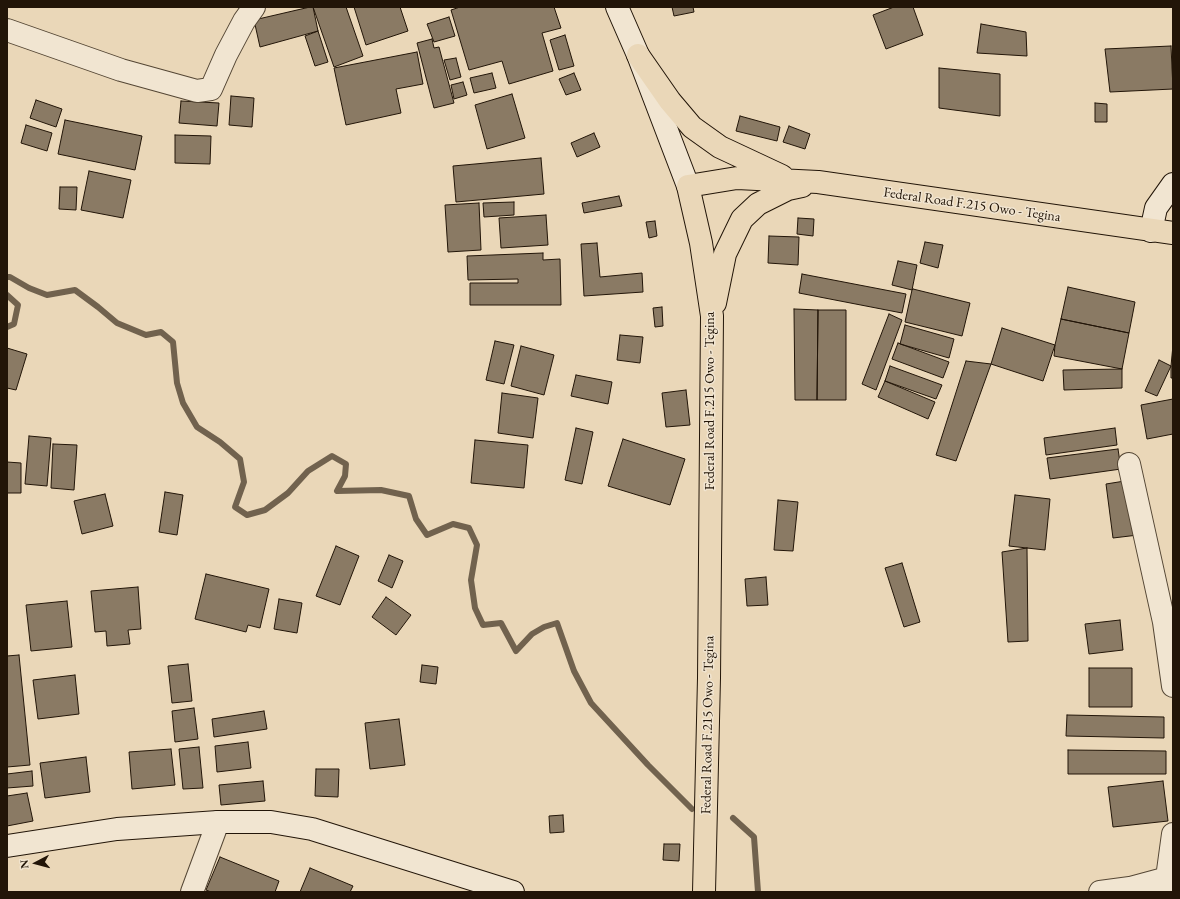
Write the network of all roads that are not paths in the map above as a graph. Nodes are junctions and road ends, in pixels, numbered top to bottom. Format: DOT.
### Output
graph roads {
  1 [pos="254,7"];
  2 [pos="617,7"];
  3 [pos="7,30"];
  4 [pos="638,55"];
  5 [pos="794,181"];
  6 [pos="818,182"];
  7 [pos="1173,184"];
  8 [pos="688,186"];
  9 [pos="1151,231"];
  10 [pos="1173,233"];
  11 [pos="712,316"];
  12 [pos="1129,464"];
  13 [pos="1168,622"];
  14 [pos="1173,686"];
  15 [pos="218,822"];
  16 [pos="1173,834"];
  17 [pos="7,846"];
  18 [pos="1168,885"];
  19 [pos="192,892"];
  20 [pos="513,892"];
  21 [pos="704,892"];
  22 [pos="1100,892"];
  1 -- 3 [label="street"];
  2 -- 4 [label="street"];
  4 -- 5 [label="main road"];
  4 -- 8 [label="street"];
  5 -- 6 [label="main road, Federal Road F.215 Owo - Tegina"];
  5 -- 8 [label="main road, Federal Road F.215 Owo - Tegina"];
  6 -- 9 [label="main road, Federal Road F.215 Owo - Tegina"];
  6 -- 11 [label="main road"];
  7 -- 9 [label="street"];
  8 -- 11 [label="main road, Federal Road F.215 Owo - Tegina"];
  9 -- 10 [label="main road, Federal Road F.215 Owo - Tegina"];
  11 -- 21 [label="main road, Federal Road F.215 Owo - Tegina"];
  12 -- 13 [label="street"];
  13 -- 14 [label="street"];
  15 -- 17 [label="street"];
  15 -- 19 [label="street"];
  15 -- 20 [label="street"];
  16 -- 18 [label="street"];
  18 -- 22 [label="street"];
}
